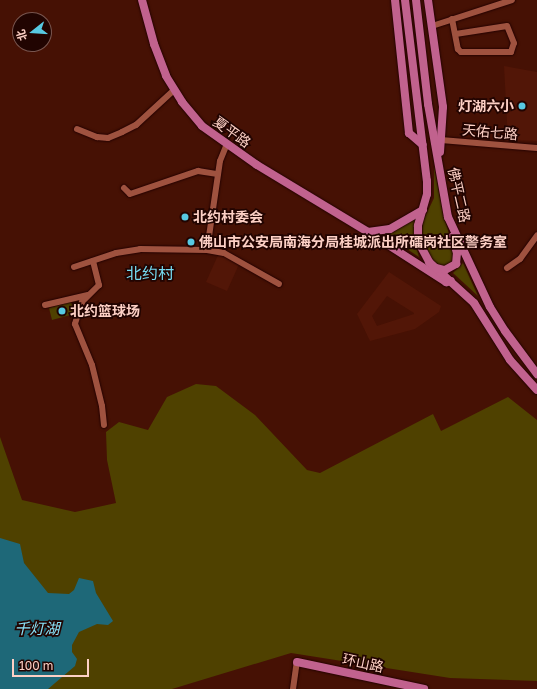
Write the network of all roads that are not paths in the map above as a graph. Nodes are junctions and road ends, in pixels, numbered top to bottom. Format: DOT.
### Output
graph roads {
  1 [pos="142,0"];
  2 [pos="395,0"];
  3 [pos="405,0"];
  4 [pos="416,0"];
  5 [pos="428,0"];
  6 [pos="512,0"];
  7 [pos="452,19"];
  8 [pos="432,26"];
  9 [pos="456,34"];
  10 [pos="400,53"];
  11 [pos="174,90"];
  12 [pos="406,105"];
  13 [pos="417,105"];
  14 [pos="419,119"];
  15 [pos="78,129"];
  16 [pos="441,140"];
  17 [pos="227,144"];
  18 [pos="423,145"];
  19 [pos="537,148"];
  20 [pos="439,165"];
  21 [pos="218,174"];
  22 [pos="124,188"];
  23 [pos="422,210"];
  24 [pos="448,217"];
  25 [pos="368,232"];
  26 [pos="537,236"];
  27 [pos="207,250"];
  28 [pos="93,261"];
  29 [pos="74,267"];
  30 [pos="435,267"];
  31 [pos="507,268"];
  32 [pos="451,281"];
  33 [pos="279,284"];
  34 [pos="88,295"];
  35 [pos="46,305"];
  36 [pos="537,374"];
  37 [pos="537,390"];
  38 [pos="104,425"];
  39 [pos="297,662"];
  40 [pos="293,689"];
  41 [pos="424,689"];
  1 -- 11 [label="main road, 夏平路"];
  2 -- 10 [label="main road"];
  3 -- 13 [label="main road, 佛平二路"];
  4 -- 20 [label="main road, 佛平二路"];
  5 -- 8 [label="main road"];
  6 -- 7 [label="street"];
  7 -- 8 [label="street"];
  7 -- 9 [label="street"];
  8 -- 16 [label="main road"];
  9 -- 9 [label="street"];
  10 -- 12 [label="main road"];
  10 -- 13 [label="main road"];
  11 -- 15 [label="street"];
  11 -- 17 [label="main road, 夏平路"];
  12 -- 14 [label="main road"];
  12 -- 18 [label="main road"];
  13 -- 14 [label="main road, 佛平二路"];
  14 -- 18 [label="main road, 佛平二路"];
  16 -- 19 [label="street, 天佑七路"];
  16 -- 20 [label="main road"];
  17 -- 21 [label="street"];
  17 -- 25 [label="main road, 夏平路"];
  18 -- 23 [label="main road, 佛平二路"];
  20 -- 24 [label="main road, 佛平二路"];
  21 -- 22 [label="street"];
  21 -- 27 [label="street"];
  23 -- 25 [label="main road"];
  23 -- 30 [label="main road, 佛平二路"];
  24 -- 30 [label="main road"];
  24 -- 36 [label="main road, 佛平二路"];
  25 -- 32 [label="main road, 夏平路"];
  26 -- 31 [label="street"];
  27 -- 28 [label="street"];
  27 -- 33 [label="street"];
  28 -- 29 [label="street"];
  28 -- 34 [label="street"];
  30 -- 32 [label="main road"];
  32 -- 37 [label="main road"];
  34 -- 35 [label="street"];
  34 -- 38 [label="street"];
  39 -- 40 [label="street"];
  39 -- 41 [label="main road, 环山路"];
}
